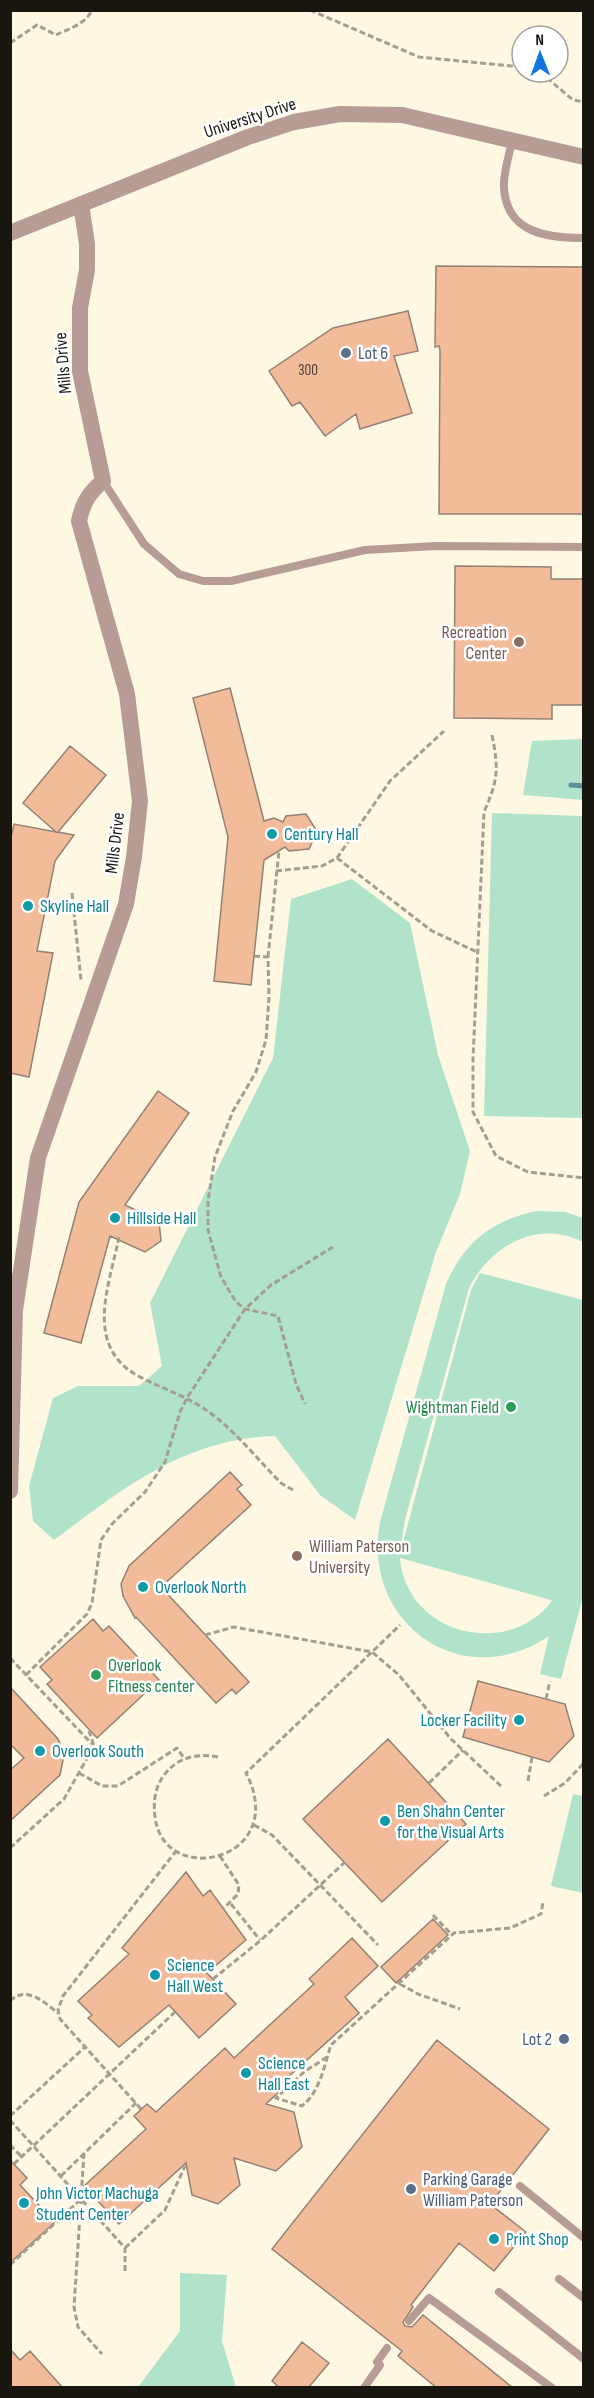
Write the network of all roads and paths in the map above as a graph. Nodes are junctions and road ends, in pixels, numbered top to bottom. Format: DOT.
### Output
graph roads {
  1 [pos="85,10"];
  2 [pos="92,10"];
  3 [pos="310,10"];
  4 [pos="90,16"];
  5 [pos="10,43"];
  6 [pos="510,66"];
  7 [pos="554,84"];
  8 [pos="584,102"];
  9 [pos="512,140"];
  10 [pos="584,157"];
  11 [pos="81,204"];
  12 [pos="10,233"];
  13 [pos="584,238"];
  14 [pos="104,481"];
  15 [pos="584,547"];
  16 [pos="444,731"];
  17 [pos="492,735"];
  18 [pos="279,851"];
  19 [pos="337,858"];
  20 [pos="276,871"];
  21 [pos="72,893"];
  22 [pos="478,952"];
  23 [pos="254,956"];
  24 [pos="268,957"];
  25 [pos="82,986"];
  26 [pos="584,1178"];
  27 [pos="119,1237"];
  28 [pos="333,1247"];
  29 [pos="245,1309"];
  30 [pos="187,1398"];
  31 [pos="305,1404"];
  32 [pos="293,1490"];
  33 [pos="10,1491"];
  34 [pos="400,1625"];
  35 [pos="205,1635"];
  36 [pos="372,1653"];
  37 [pos="10,1658"];
  38 [pos="26,1675"];
  39 [pos="550,1681"];
  40 [pos="546,1699"];
  41 [pos="90,1731"];
  42 [pos="94,1746"];
  43 [pos="463,1750"];
  44 [pos="532,1756"];
  45 [pos="218,1757"];
  46 [pos="184,1758"];
  47 [pos="584,1763"];
  48 [pos="79,1773"];
  49 [pos="528,1781"];
  50 [pos="429,1783"];
  51 [pos="501,1786"];
  52 [pos="544,1796"];
  53 [pos="254,1825"];
  54 [pos="10,1848"];
  55 [pos="176,1851"];
  56 [pos="220,1856"];
  57 [pos="344,1863"];
  58 [pos="320,1886"];
  59 [pos="543,1902"];
  60 [pos="231,1904"];
  61 [pos="224,1908"];
  62 [pos="433,1916"];
  63 [pos="452,1935"];
  64 [pos="260,1941"];
  65 [pos="378,1945"];
  66 [pos="213,1979"];
  67 [pos="400,1984"];
  68 [pos="10,2001"];
  69 [pos="460,2009"];
  70 [pos="175,2012"];
  71 [pos="59,2013"];
  72 [pos="85,2047"];
  73 [pos="327,2057"];
  74 [pos="110,2074"];
  75 [pos="136,2103"];
  76 [pos="141,2109"];
  77 [pos="10,2118"];
  78 [pos="10,2145"];
  79 [pos="34,2146"];
  80 [pos="84,2153"];
  81 [pos="21,2157"];
  82 [pos="14,2164"];
  83 [pos="185,2166"];
  84 [pos="61,2176"];
  85 [pos="520,2186"];
  86 [pos="81,2199"];
  87 [pos="584,2238"];
  88 [pos="125,2248"];
  89 [pos="10,2265"];
  90 [pos="125,2273"];
  91 [pos="559,2279"];
  92 [pos="499,2292"];
  93 [pos="584,2298"];
  94 [pos="409,2321"];
  95 [pos="387,2348"];
  96 [pos="102,2354"];
  97 [pos="584,2359"];
  98 [pos="364,2388"];
  99 [pos="552,2388"];
  1 -- 4 [label="path"];
  2 -- 4 [label="path"];
  3 -- 6 [label="path"];
  4 -- 5 [label="path"];
  7 -- 8 [label="path"];
  9 -- 10 [label="street, University Drive"];
  9 -- 11 [label="street, University Drive"];
  9 -- 13 [label="lane"];
  11 -- 12 [label="street, University Drive"];
  11 -- 14 [label="street, Mills Drive"];
  14 -- 15 [label="lane"];
  14 -- 33 [label="street, Mills Drive"];
  16 -- 19 [label="path"];
  17 -- 22 [label="path"];
  18 -- 20 [label="path"];
  19 -- 20 [label="path"];
  19 -- 22 [label="path"];
  20 -- 24 [label="path"];
  21 -- 25 [label="path"];
  22 -- 26 [label="path"];
  23 -- 24 [label="path"];
  24 -- 29 [label="path"];
  27 -- 30 [label="path"];
  28 -- 29 [label="path"];
  29 -- 30 [label="path"];
  29 -- 31 [label="path"];
  30 -- 32 [label="path"];
  30 -- 38 [label="path"];
  34 -- 36 [label="path"];
  35 -- 36 [label="path"];
  36 -- 43 [label="path"];
  36 -- 53 [label="path"];
  37 -- 38 [label="path"];
  38 -- 42 [label="path"];
  39 -- 40 [label="path"];
  41 -- 42 [label="path"];
  42 -- 48 [label="path"];
  43 -- 50 [label="path"];
  43 -- 51 [label="path"];
  44 -- 49 [label="path"];
  45 -- 46 [label="path"];
  46 -- 48 [label="path"];
  46 -- 55 [label="path"];
  47 -- 52 [label="path"];
  48 -- 54 [label="path"];
  53 -- 56 [label="path"];
  53 -- 58 [label="path"];
  55 -- 56 [label="path"];
  55 -- 71 [label="path"];
  56 -- 60 [label="path"];
  57 -- 58 [label="path"];
  58 -- 64 [label="path"];
  58 -- 65 [label="path"];
  59 -- 63 [label="path"];
  60 -- 61 [label="path"];
  60 -- 64 [label="path"];
  62 -- 63 [label="path"];
  63 -- 67 [label="path"];
  64 -- 66 [label="path"];
  67 -- 69 [label="path"];
  67 -- 73 [label="path"];
  68 -- 71 [label="path"];
  70 -- 74 [label="path"];
  71 -- 72 [label="path"];
  72 -- 74 [label="path"];
  72 -- 77 [label="path"];
  73 -- 73 [label="path"];
  74 -- 75 [label="path"];
  74 -- 79 [label="path"];
  75 -- 76 [label="path"];
  75 -- 80 [label="path"];
  77 -- 79 [label="path"];
  78 -- 81 [label="path"];
  79 -- 81 [label="path"];
  79 -- 84 [label="path"];
  80 -- 84 [label="path"];
  80 -- 86 [label="path"];
  81 -- 82 [label="path"];
  83 -- 88 [label="path"];
  84 -- 86 [label="path"];
  85 -- 87 [label="lane"];
  86 -- 88 [label="path"];
  86 -- 89 [label="path"];
  86 -- 96 [label="path"];
  88 -- 90 [label="path"];
  91 -- 93 [label="lane"];
  92 -- 97 [label="lane"];
  94 -- 99 [label="lane"];
  95 -- 98 [label="lane"];
}
